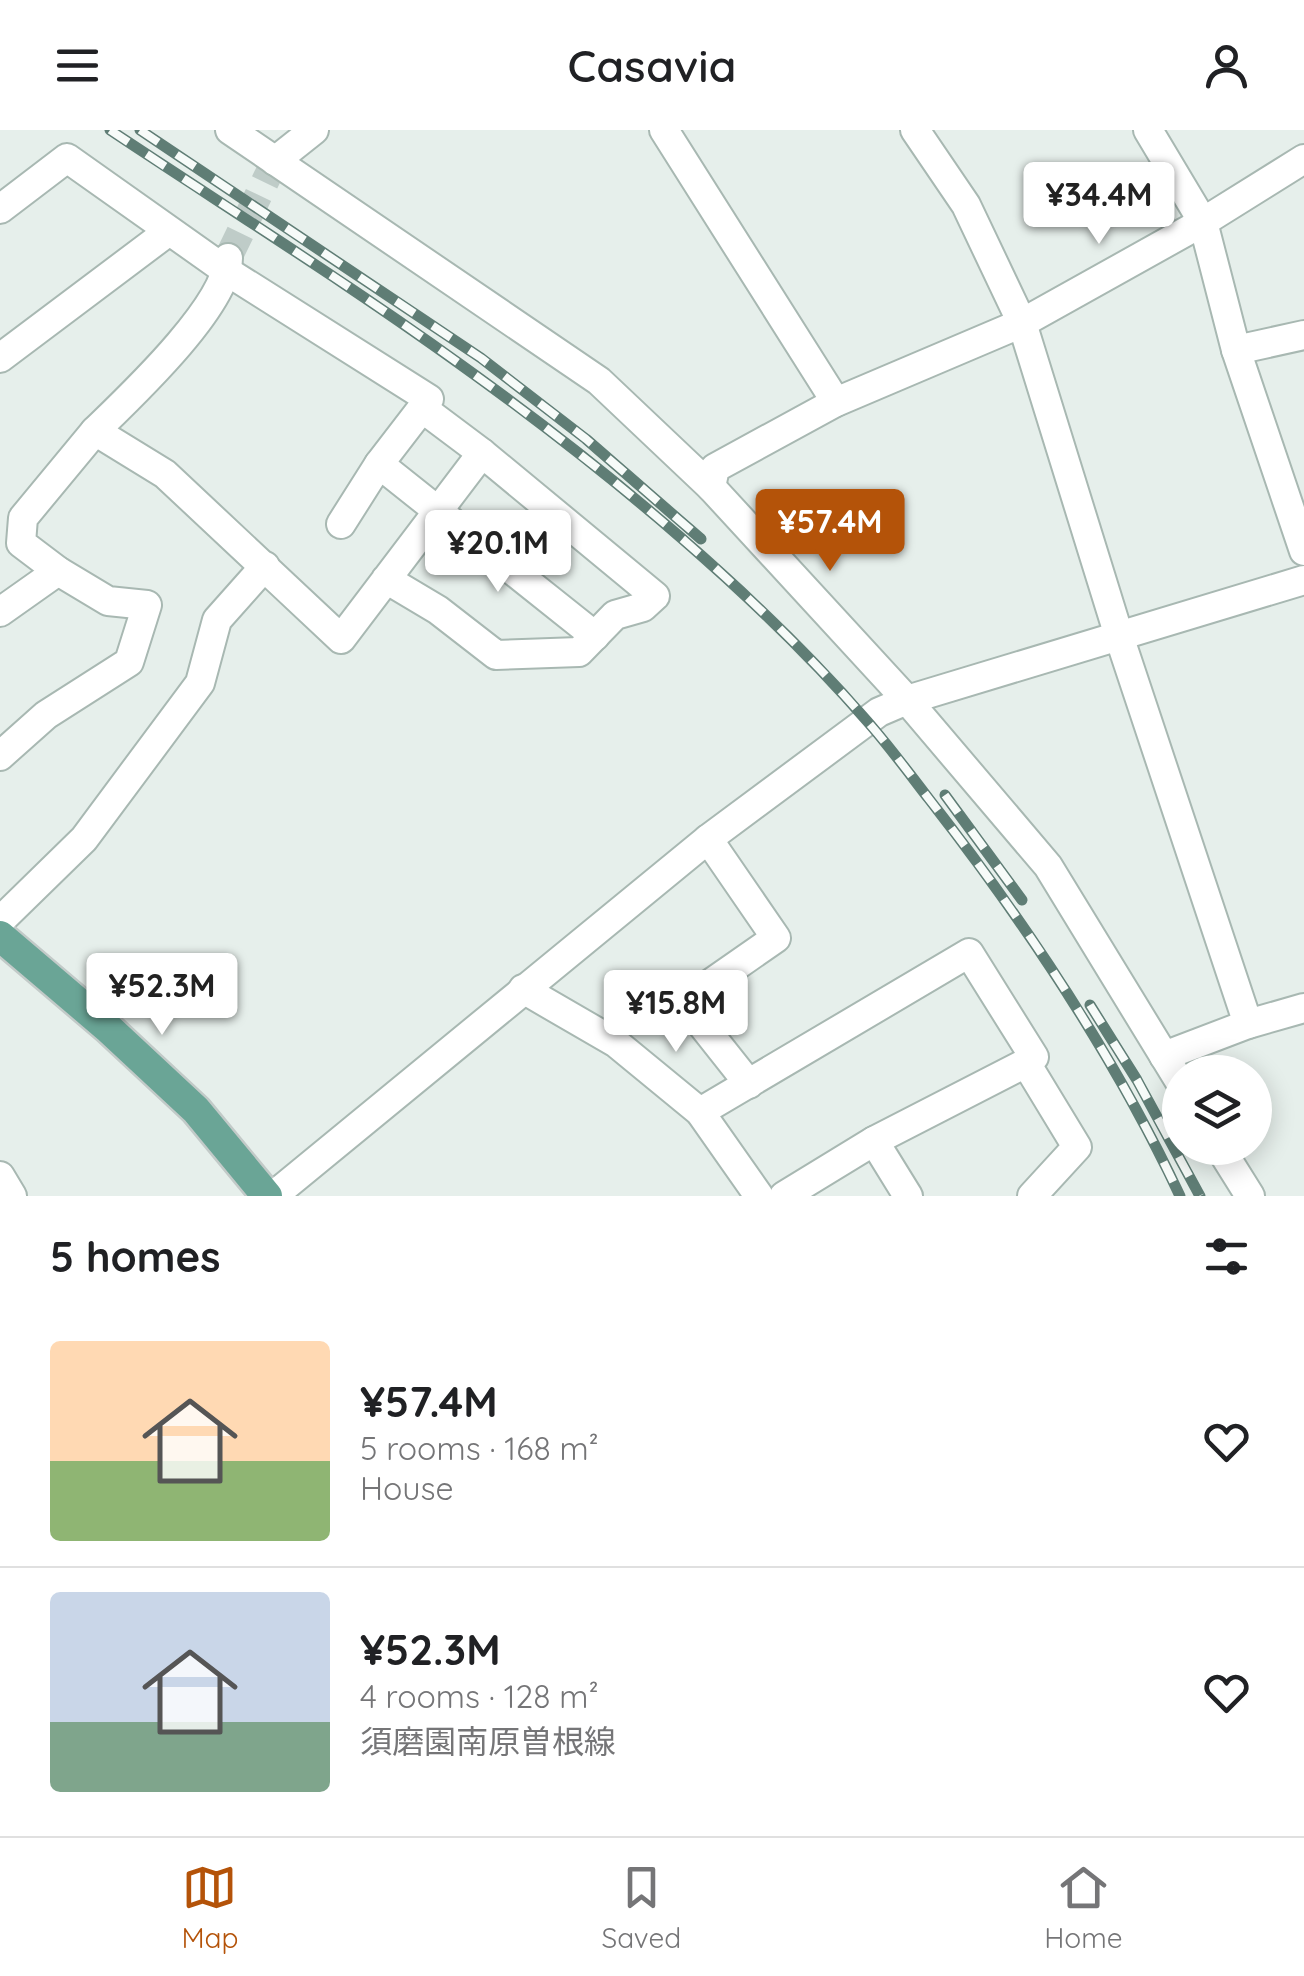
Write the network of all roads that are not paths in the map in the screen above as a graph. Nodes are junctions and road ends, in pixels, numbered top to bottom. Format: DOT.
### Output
graph roads {
  1 [pos="230,130"];
  2 [pos="314,130"];
  3 [pos="664,130"];
  4 [pos="915,130"];
  5 [pos="1148,130"];
  6 [pos="1304,159"];
  7 [pos="275,160"];
  8 [pos="0,209"];
  9 [pos="1204,222"];
  10 [pos="169,231"];
  11 [pos="228,265"];
  12 [pos="1022,322"];
  13 [pos="1304,334"];
  14 [pos="1236,350"];
  15 [pos="0,358"];
  16 [pos="836,402"];
  17 [pos="422,408"];
  18 [pos="95,431"];
  19 [pos="482,454"];
  20 [pos="379,464"];
  21 [pos="710,487"];
  22 [pos="438,511"];
  23 [pos="342,524"];
  24 [pos="1304,551"];
  25 [pos="265,566"];
  26 [pos="58,571"];
  27 [pos="386,579"];
  28 [pos="1304,580"];
  29 [pos="0,612"];
  30 [pos="594,636"];
  31 [pos="1119,636"];
  32 [pos="908,700"];
  33 [pos="0,756"];
  34 [pos="708,840"];
  35 [pos="0,921"];
  36 [pos="0,936"];
  37 [pos="523,989"];
  38 [pos="1304,1008"];
  39 [pos="1248,1024"];
  40 [pos="1163,1055"];
  41 [pos="1167,1055"];
  42 [pos="1026,1063"];
  43 [pos="749,1084"];
  44 [pos="700,1112"];
  45 [pos="874,1142"];
  46 [pos="1231,1165"];
  47 [pos="0,1176"];
  48 [pos="12,1196"];
  49 [pos="270,1196"];
  50 [pos="759,1196"];
  51 [pos="784,1196"];
  52 [pos="908,1196"];
  53 [pos="1032,1196"];
  54 [pos="1250,1196"];
  1 -- 7 [label="street"];
  2 -- 7 [label="street"];
  3 -- 16 [label="street"];
  4 -- 12 [label="street"];
  5 -- 9 [label="street"];
  6 -- 9 [label="street"];
  7 -- 21 [label="street"];
  8 -- 10 [label="street"];
  9 -- 12 [label="street"];
  9 -- 14 [label="street"];
  10 -- 11 [label="street"];
  10 -- 15 [label="street"];
  11 -- 17 [label="street"];
  11 -- 18 [label="street"];
  12 -- 16 [label="street"];
  12 -- 31 [label="street"];
  13 -- 14 [label="street"];
  14 -- 24 [label="street"];
  16 -- 21 [label="street"];
  17 -- 19 [label="street"];
  17 -- 20 [label="street"];
  18 -- 25 [label="street"];
  18 -- 26 [label="street"];
  19 -- 22 [label="street"];
  19 -- 30 [label="street"];
  20 -- 22 [label="street"];
  20 -- 23 [label="street"];
  21 -- 32 [label="street"];
  22 -- 27 [label="street"];
  22 -- 30 [label="street"];
  25 -- 27 [label="street"];
  25 -- 35 [label="street"];
  26 -- 29 [label="street"];
  26 -- 33 [label="street"];
  27 -- 30 [label="street"];
  28 -- 31 [label="street"];
  31 -- 32 [label="street"];
  31 -- 39 [label="street"];
  32 -- 34 [label="street"];
  32 -- 40 [label="street"];
  34 -- 37 [label="street"];
  34 -- 43 [label="street"];
  36 -- 49 [label="main road"];
  37 -- 44 [label="street"];
  37 -- 49 [label="street"];
  38 -- 39 [label="street"];
  39 -- 41 [label="street"];
  42 -- 43 [label="street"];
  42 -- 45 [label="street"];
  42 -- 53 [label="street"];
  43 -- 44 [label="street"];
  44 -- 50 [label="street"];
  45 -- 51 [label="street"];
  45 -- 52 [label="street"];
  46 -- 54 [label="street"];
  47 -- 48 [label="street"];
}
